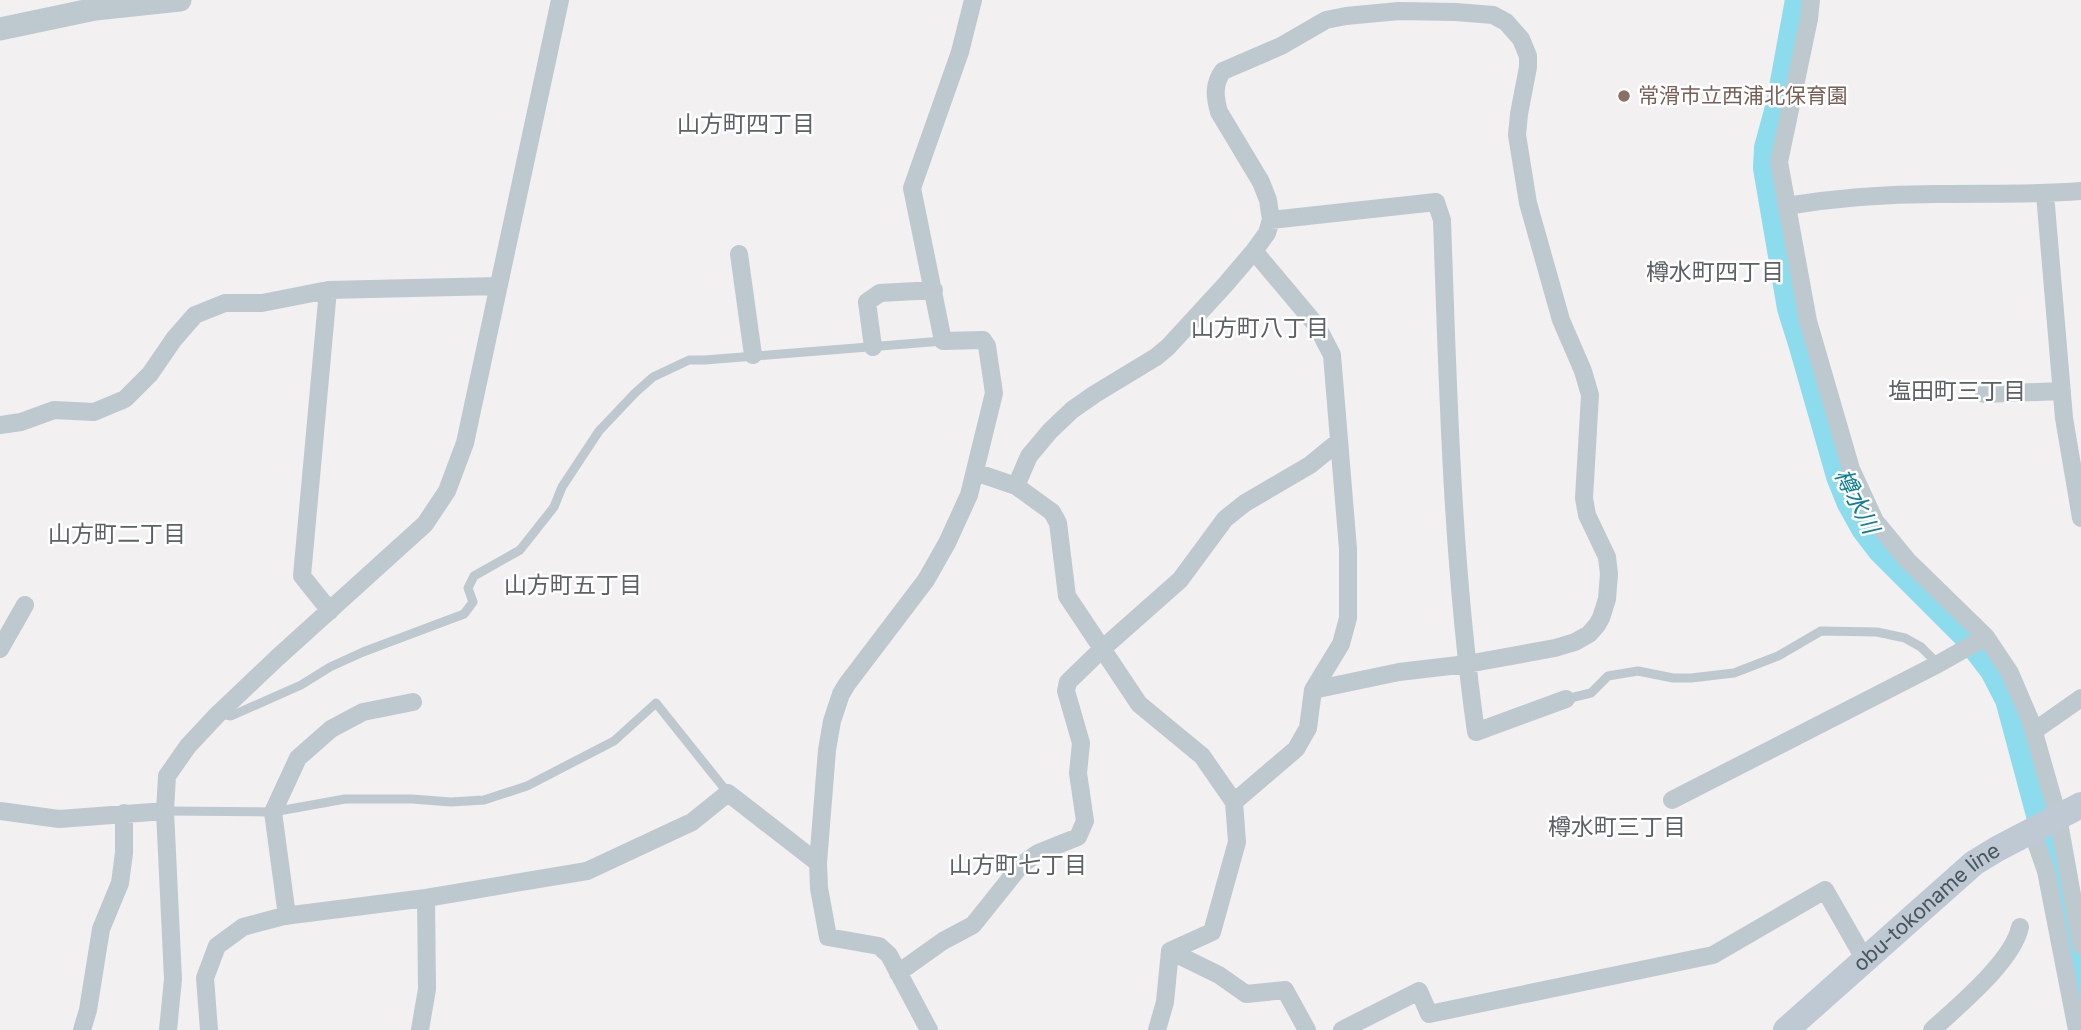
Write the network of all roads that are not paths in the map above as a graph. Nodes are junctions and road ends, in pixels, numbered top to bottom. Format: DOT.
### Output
graph roads {
  1 [pos="180,0"];
  2 [pos="560,0"];
  3 [pos="973,0"];
  4 [pos="1811,0"];
  5 [pos="0,29"];
  6 [pos="2081,191"];
  7 [pos="2045,194"];
  8 [pos="1786,206"];
  9 [pos="1271,220"];
  10 [pos="1254,251"];
  11 [pos="739,254"];
  12 [pos="498,286"];
  13 [pos="328,290"];
  14 [pos="934,290"];
  15 [pos="943,341"];
  16 [pos="873,347"];
  17 [pos="753,355"];
  18 [pos="2062,391"];
  19 [pos="1983,394"];
  20 [pos="0,425"];
  21 [pos="1338,443"];
  22 [pos="975,472"];
  23 [pos="1016,486"];
  24 [pos="2081,518"];
  25 [pos="25,605"];
  26 [pos="330,611"];
  27 [pos="1985,637"];
  28 [pos="0,649"];
  29 [pos="1102,649"];
  30 [pos="1467,664"];
  31 [pos="1938,664"];
  32 [pos="1314,690"];
  33 [pos="2081,698"];
  34 [pos="1566,699"];
  35 [pos="414,702"];
  36 [pos="218,714"];
  37 [pos="2034,731"];
  38 [pos="728,793"];
  39 [pos="1672,800"];
  40 [pos="1234,802"];
  41 [pos="0,811"];
  42 [pos="165,811"];
  43 [pos="273,812"];
  44 [pos="124,813"];
  45 [pos="2065,813"];
  46 [pos="2032,831"];
  47 [pos="818,863"];
  48 [pos="426,898"];
  49 [pos="287,916"];
  50 [pos="2020,927"];
  51 [pos="2081,945"];
  52 [pos="1170,950"];
  53 [pos="1865,960"];
  54 [pos="898,973"];
  55 [pos="205,978"];
  56 [pos="173,979"];
  57 [pos="82,1030"];
  58 [pos="169,1030"];
  59 [pos="209,1030"];
  60 [pos="420,1030"];
  61 [pos="929,1030"];
  62 [pos="1157,1030"];
  63 [pos="1307,1030"];
  64 [pos="1342,1030"];
  65 [pos="1786,1030"];
  66 [pos="1932,1030"];
  67 [pos="2077,1030"];
  1 -- 5 [label="street"];
  2 -- 12 [label="street"];
  3 -- 14 [label="street"];
  4 -- 8 [label="street"];
  6 -- 7 [label="street"];
  7 -- 8 [label="street"];
  7 -- 18 [label="street"];
  8 -- 27 [label="street"];
  9 -- 10 [label="street"];
  9 -- 30 [label="street"];
  9 -- 30 [label="street"];
  10 -- 21 [label="street"];
  10 -- 23 [label="street"];
  11 -- 17 [label="street"];
  12 -- 13 [label="street"];
  12 -- 26 [label="street"];
  13 -- 20 [label="street"];
  13 -- 26 [label="street"];
  14 -- 15 [label="street"];
  14 -- 16 [label="street"];
  15 -- 16 [label="lane"];
  15 -- 22 [label="street"];
  16 -- 17 [label="lane"];
  17 -- 36 [label="lane"];
  18 -- 19 [label="street"];
  18 -- 24 [label="street"];
  21 -- 29 [label="street"];
  21 -- 32 [label="street"];
  22 -- 23 [label="street"];
  22 -- 47 [label="street"];
  23 -- 29 [label="street"];
  25 -- 28 [label="street"];
  26 -- 36 [label="street"];
  27 -- 31 [label="street"];
  27 -- 37 [label="street"];
  29 -- 40 [label="street"];
  29 -- 54 [label="street"];
  30 -- 32 [label="street"];
  30 -- 34 [label="street"];
  31 -- 34 [label="lane"];
  31 -- 39 [label="street"];
  32 -- 40 [label="street"];
  33 -- 37 [label="street"];
  35 -- 43 [label="street"];
  36 -- 42 [label="street"];
  37 -- 45 [label="street"];
  38 -- 43 [label="lane"];
  38 -- 47 [label="street"];
  38 -- 48 [label="street"];
  40 -- 52 [label="street"];
  41 -- 44 [label="street"];
  42 -- 43 [label="lane"];
  42 -- 44 [label="street"];
  42 -- 56 [label="street"];
  43 -- 49 [label="street"];
  44 -- 57 [label="street"];
  45 -- 46 [label="main road, obu-tokoname line"];
  45 -- 51 [label="street"];
  46 -- 53 [label="main road, obu-tokoname line"];
  46 -- 67 [label="street"];
  47 -- 54 [label="street"];
  48 -- 49 [label="street"];
  48 -- 60 [label="street"];
  49 -- 55 [label="street"];
  50 -- 66 [label="street"];
  52 -- 62 [label="street"];
  52 -- 63 [label="street"];
  53 -- 64 [label="street"];
  53 -- 65 [label="main road, obu-tokoname line"];
  54 -- 61 [label="street"];
  55 -- 56 [label="street"];
  55 -- 59 [label="street"];
  56 -- 58 [label="street"];
}
